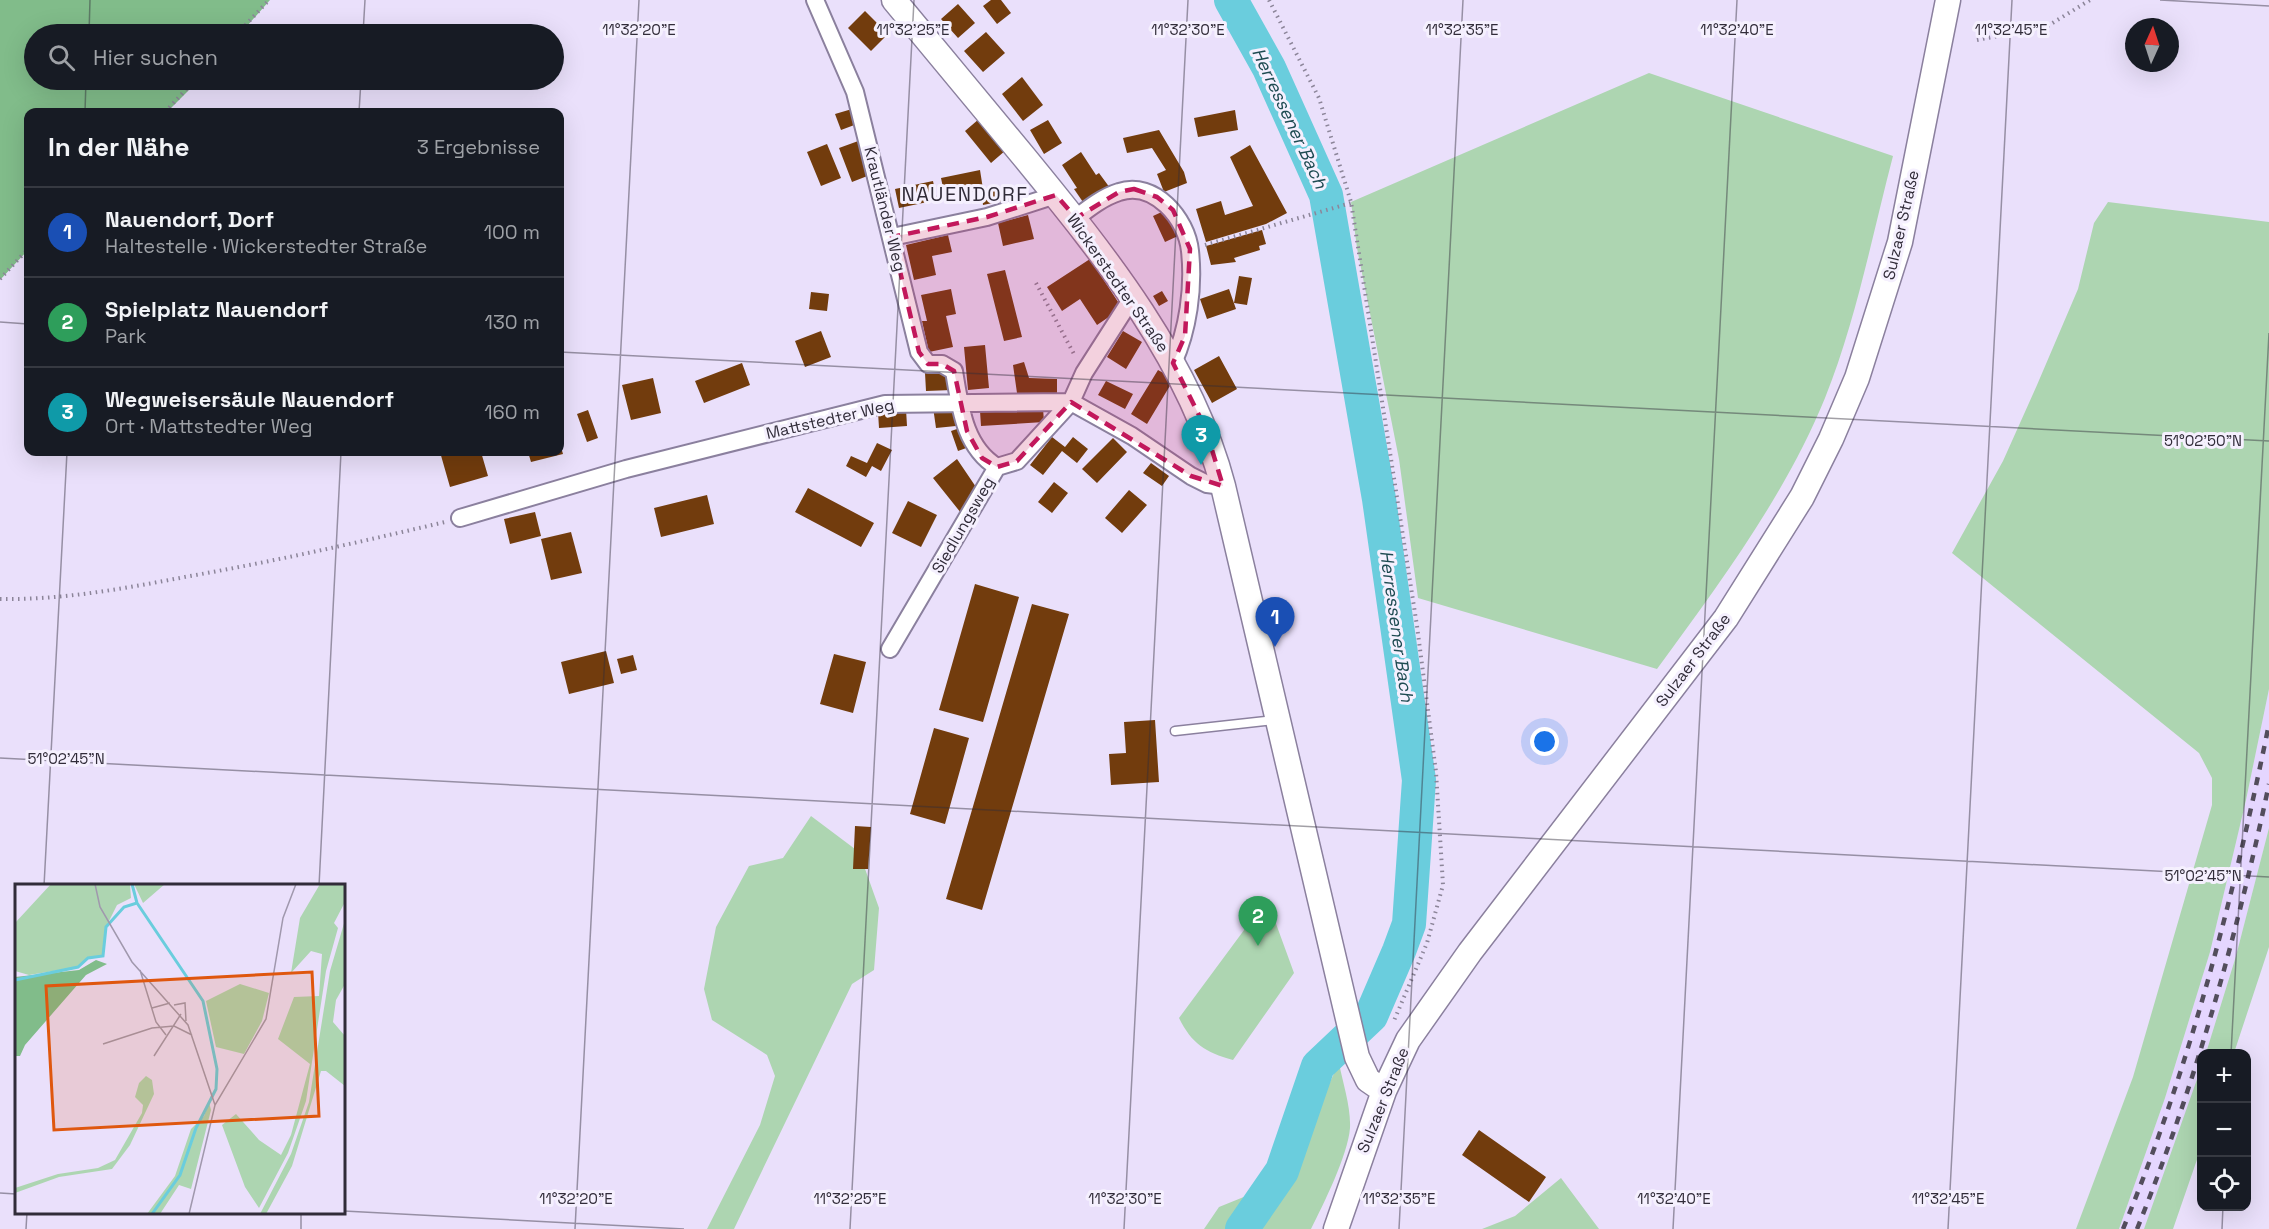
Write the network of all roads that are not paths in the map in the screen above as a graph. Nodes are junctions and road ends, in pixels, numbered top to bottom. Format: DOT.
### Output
graph roads {
  1 [pos="815,0"];
  2 [pos="894,0"];
  3 [pos="1948,0"];
  4 [pos="1056,195"];
  5 [pos="1076,219"];
  6 [pos="892,237"];
  7 [pos="1132,298"];
  8 [pos="1173,363"];
  9 [pos="959,402"];
  10 [pos="1071,402"];
  11 [pos="997,467"];
  12 [pos="1223,486"];
  13 [pos="460,518"];
  14 [pos="890,649"];
  15 [pos="1277,720"];
  16 [pos="1174,731"];
  17 [pos="1384,1090"];
  18 [pos="1336,1229"];
  1 -- 6 [label="street, Krautländer Weg"];
  2 -- 4 [label="main road, Wickerstedter Straße"];
  3 -- 17 [label="main road, Sulzaer Straße"];
  4 -- 5 [label="main road, Wickerstedter Straße"];
  4 -- 6 [label="street"];
  5 -- 7 [label="main road, Wickerstedter Straße"];
  5 -- 8 [label="street"];
  6 -- 9 [label="street, Krautländer Weg"];
  7 -- 8 [label="main road, Wickerstedter Straße"];
  7 -- 10 [label="street, Siedlungsweg"];
  8 -- 12 [label="main road, Wickerstedter Straße"];
  9 -- 10 [label="street, Mattstedter Weg"];
  9 -- 11 [label="street"];
  9 -- 13 [label="street, Mattstedter Weg"];
  10 -- 11 [label="street, Siedlungsweg"];
  10 -- 12 [label="street, Mattstedter Weg"];
  11 -- 14 [label="street, Siedlungsweg"];
  12 -- 15 [label="main road, Wickerstedter Straße"];
  15 -- 16 [label="lane"];
  15 -- 17 [label="main road, Wickerstedter Straße"];
  17 -- 18 [label="main road, Sulzaer Straße"];
}
